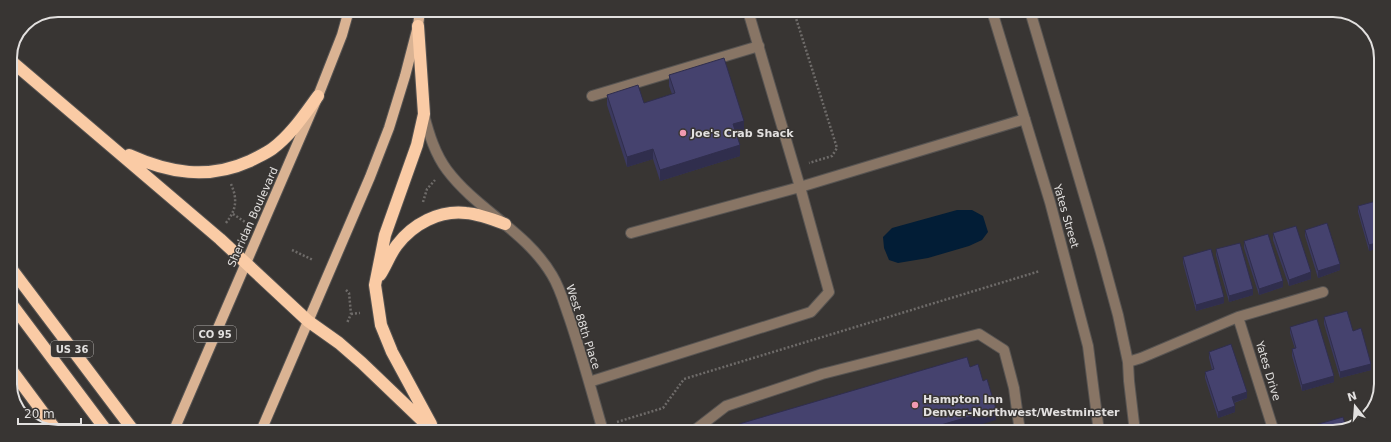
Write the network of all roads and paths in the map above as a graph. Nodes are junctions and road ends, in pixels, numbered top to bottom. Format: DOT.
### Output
graph roads {
  1 [pos="347,17"];
  2 [pos="419,17"];
  3 [pos="750,17"];
  4 [pos="796,17"];
  5 [pos="994,17"];
  6 [pos="1032,17"];
  7 [pos="418,26"];
  8 [pos="759,46"];
  9 [pos="17,66"];
  10 [pos="318,96"];
  11 [pos="592,96"];
  12 [pos="424,114"];
  13 [pos="1025,119"];
  14 [pos="117,150"];
  15 [pos="808,164"];
  16 [pos="436,179"];
  17 [pos="231,183"];
  18 [pos="800,187"];
  19 [pos="423,202"];
  20 [pos="233,214"];
  21 [pos="245,222"];
  22 [pos="226,224"];
  23 [pos="505,224"];
  24 [pos="631,233"];
  25 [pos="292,250"];
  26 [pos="313,260"];
  27 [pos="246,262"];
  28 [pos="1040,271"];
  29 [pos="17,276"];
  30 [pos="375,285"];
  31 [pos="346,290"];
  32 [pos="1323,292"];
  33 [pos="17,311"];
  34 [pos="360,313"];
  35 [pos="351,314"];
  36 [pos="1238,317"];
  37 [pos="308,321"];
  38 [pos="347,323"];
  39 [pos="1128,362"];
  40 [pos="17,377"];
  41 [pos="588,382"];
  42 [pos="52,425"];
  43 [pos="102,425"];
  44 [pos="129,425"];
  45 [pos="176,425"];
  46 [pos="264,425"];
  47 [pos="428,425"];
  48 [pos="431,425"];
  49 [pos="601,425"];
  50 [pos="612,425"];
  51 [pos="701,425"];
  52 [pos="1019,425"];
  53 [pos="1098,425"];
  54 [pos="1135,425"];
  55 [pos="1272,425"];
  1 -- 10 [label="main road, Sheridan Boulevard"];
  2 -- 7 [label="main road"];
  3 -- 8 [label="street"];
  4 -- 15 [label="path"];
  5 -- 13 [label="street, Yates Street"];
  6 -- 39 [label="street, Yates Street"];
  7 -- 12 [label="highway"];
  7 -- 37 [label="main road"];
  8 -- 11 [label="street"];
  8 -- 18 [label="street"];
  9 -- 14 [label="highway"];
  10 -- 14 [label="highway"];
  10 -- 27 [label="main road, Sheridan Boulevard"];
  12 -- 23 [label="street, West 88th Place"];
  12 -- 30 [label="highway"];
  13 -- 18 [label="street"];
  13 -- 53 [label="street, Yates Street"];
  14 -- 27 [label="highway"];
  16 -- 19 [label="path"];
  17 -- 20 [label="path"];
  18 -- 24 [label="street"];
  18 -- 41 [label="street"];
  20 -- 21 [label="path"];
  20 -- 22 [label="path"];
  23 -- 30 [label="highway"];
  23 -- 41 [label="street, West 88th Place"];
  25 -- 26 [label="path"];
  27 -- 37 [label="highway"];
  27 -- 45 [label="main road, Sheridan Boulevard / CO 95"];
  28 -- 50 [label="path"];
  29 -- 44 [label="highway, US 36"];
  30 -- 48 [label="highway"];
  31 -- 35 [label="path"];
  32 -- 36 [label="street"];
  33 -- 43 [label="highway"];
  34 -- 35 [label="path"];
  35 -- 38 [label="path"];
  36 -- 39 [label="street"];
  36 -- 55 [label="street, Yates Drive"];
  37 -- 46 [label="main road"];
  37 -- 47 [label="highway"];
  39 -- 54 [label="street, Yates Street"];
  40 -- 42 [label="highway"];
  41 -- 49 [label="street, West 88th Place"];
  51 -- 52 [label="street"];
}
